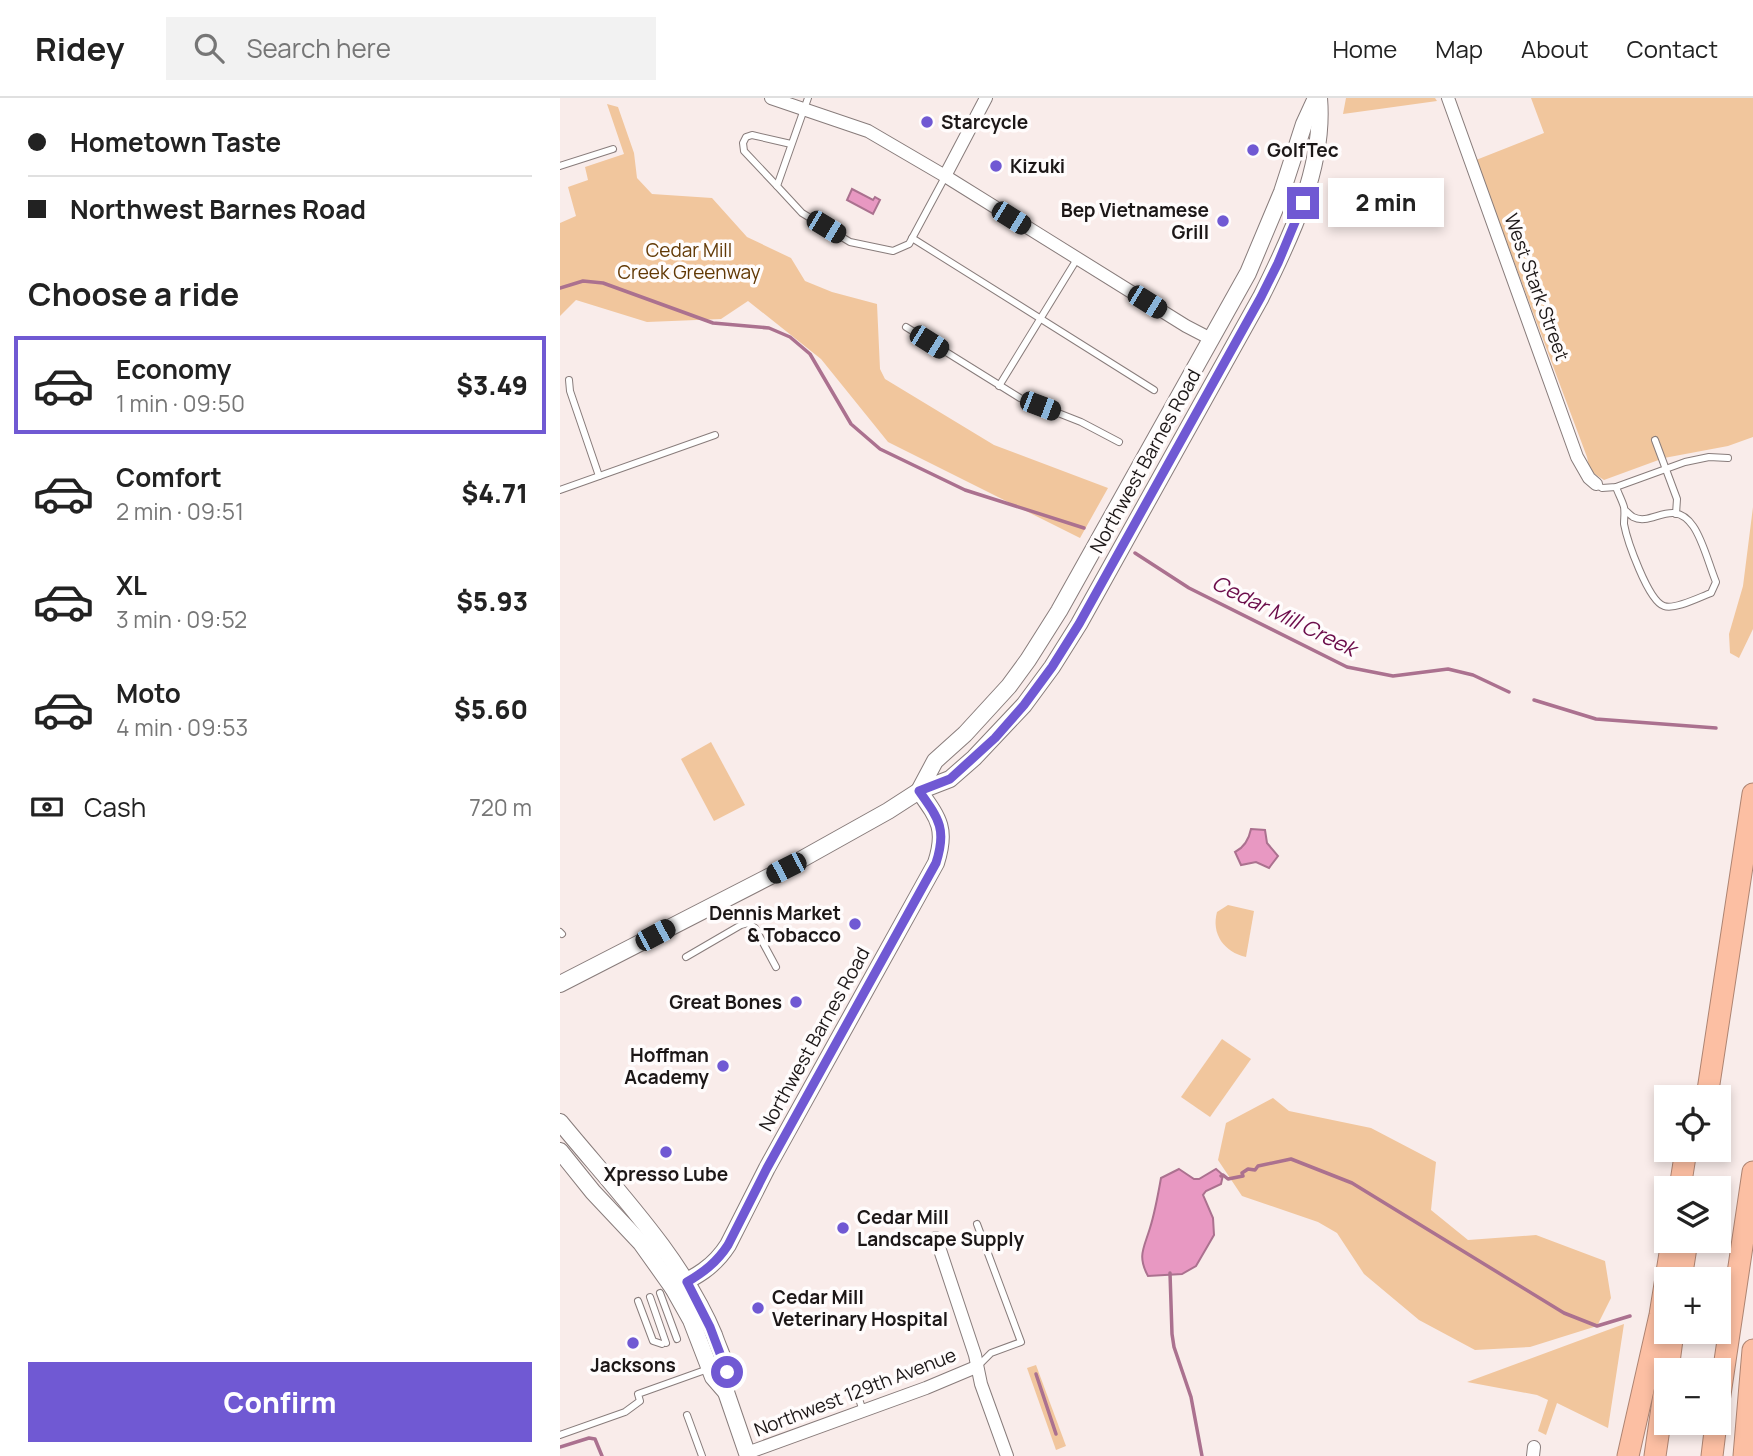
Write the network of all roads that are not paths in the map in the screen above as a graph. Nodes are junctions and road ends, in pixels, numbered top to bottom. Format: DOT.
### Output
graph roads {
  1 [pos="771,98"];
  2 [pos="986,98"];
  3 [pos="1318,98"];
  4 [pos="1448,98"];
  5 [pos="806,103"];
  6 [pos="791,144"];
  7 [pos="613,149"];
  8 [pos="560,166"];
  9 [pos="945,176"];
  10 [pos="777,186"];
  11 [pos="912,238"];
  12 [pos="1077,259"];
  13 [pos="1041,319"];
  14 [pos="906,327"];
  15 [pos="1212,339"];
  16 [pos="569,380"];
  17 [pos="999,386"];
  18 [pos="1154,390"];
  19 [pos="715,435"];
  20 [pos="1655,440"];
  21 [pos="1119,442"];
  22 [pos="1728,458"];
  23 [pos="1665,469"];
  24 [pos="599,476"];
  25 [pos="1596,484"];
  26 [pos="1616,487"];
  27 [pos="560,490"];
  28 [pos="1625,510"];
  29 [pos="1676,514"];
  30 [pos="919,791"];
  31 [pos="1753,794"];
  32 [pos="1749,840"];
  33 [pos="686,957"];
  34 [pos="776,967"];
  35 [pos="560,984"];
  36 [pos="1707,1085"];
  37 [pos="560,1122"];
  38 [pos="560,1151"];
  39 [pos="589,1157"];
  40 [pos="575,1169"];
  41 [pos="1753,1172"];
  42 [pos="977,1224"];
  43 [pos="936,1238"];
  44 [pos="1670,1253"];
  45 [pos="673,1287"];
  46 [pos="650,1297"];
  47 [pos="638,1301"];
  48 [pos="677,1339"];
  49 [pos="1753,1350"];
  50 [pos="1725,1358"];
  51 [pos="976,1367"];
  52 [pos="710,1368"];
  53 [pos="856,1390"];
  54 [pos="726,1392"];
  55 [pos="863,1411"];
  56 [pos="687,1415"];
  57 [pos="560,1435"];
  58 [pos="1657,1435"];
  59 [pos="1715,1435"];
  60 [pos="745,1455"];
  61 [pos="702,1456"];
  62 [pos="1007,1456"];
  63 [pos="1628,1456"];
  64 [pos="1654,1456"];
  65 [pos="1712,1456"];
  66 [pos="1744,1456"];
  1 -- 5 [label="street"];
  2 -- 9 [label="street"];
  3 -- 15 [label="main road, Northwest Barnes Road"];
  3 -- 30 [label="main road, Northwest Barnes Road"];
  4 -- 25 [label="street, West Stark Street"];
  5 -- 6 [label="lane"];
  5 -- 9 [label="street"];
  6 -- 10 [label="lane"];
  6 -- 10 [label="lane"];
  7 -- 8 [label="lane"];
  9 -- 11 [label="lane"];
  9 -- 12 [label="street"];
  10 -- 11 [label="lane"];
  11 -- 13 [label="lane"];
  12 -- 13 [label="lane"];
  12 -- 15 [label="street"];
  13 -- 17 [label="lane"];
  13 -- 18 [label="lane"];
  14 -- 17 [label="lane"];
  15 -- 30 [label="main road, Northwest Barnes Road"];
  16 -- 24 [label="lane"];
  17 -- 21 [label="lane"];
  19 -- 24 [label="lane"];
  20 -- 23 [label="lane"];
  22 -- 23 [label="lane"];
  23 -- 26 [label="lane"];
  23 -- 29 [label="lane"];
  24 -- 27 [label="lane"];
  25 -- 26 [label="lane"];
  26 -- 28 [label="lane"];
  28 -- 29 [label="lane"];
  28 -- 29 [label="lane"];
  30 -- 35 [label="main road"];
  30 -- 45 [label="main road, Northwest Barnes Road"];
  31 -- 32 [label="highway"];
  32 -- 36 [label="highway"];
  33 -- 34 [label="lane"];
  37 -- 39 [label="main road"];
  38 -- 40 [label="main road"];
  39 -- 40 [label="main road"];
  39 -- 45 [label="main road"];
  40 -- 45 [label="main road"];
  41 -- 50 [label="highway"];
  42 -- 51 [label="lane"];
  43 -- 51 [label="street"];
  44 -- 63 [label="highway"];
  45 -- 48 [label="lane"];
  45 -- 52 [label="main road"];
  45 -- 54 [label="main road"];
  46 -- 47 [label="lane"];
  49 -- 66 [label="highway"];
  51 -- 55 [label="street, Northwest 129th Avenue"];
  51 -- 62 [label="street"];
  52 -- 54 [label="main road"];
  52 -- 57 [label="lane"];
  53 -- 55 [label="lane"];
  54 -- 60 [label="main road"];
  55 -- 60 [label="street, Northwest 129th Avenue"];
  56 -- 61 [label="lane"];
  58 -- 64 [label="highway"];
  59 -- 65 [label="highway"];
}
